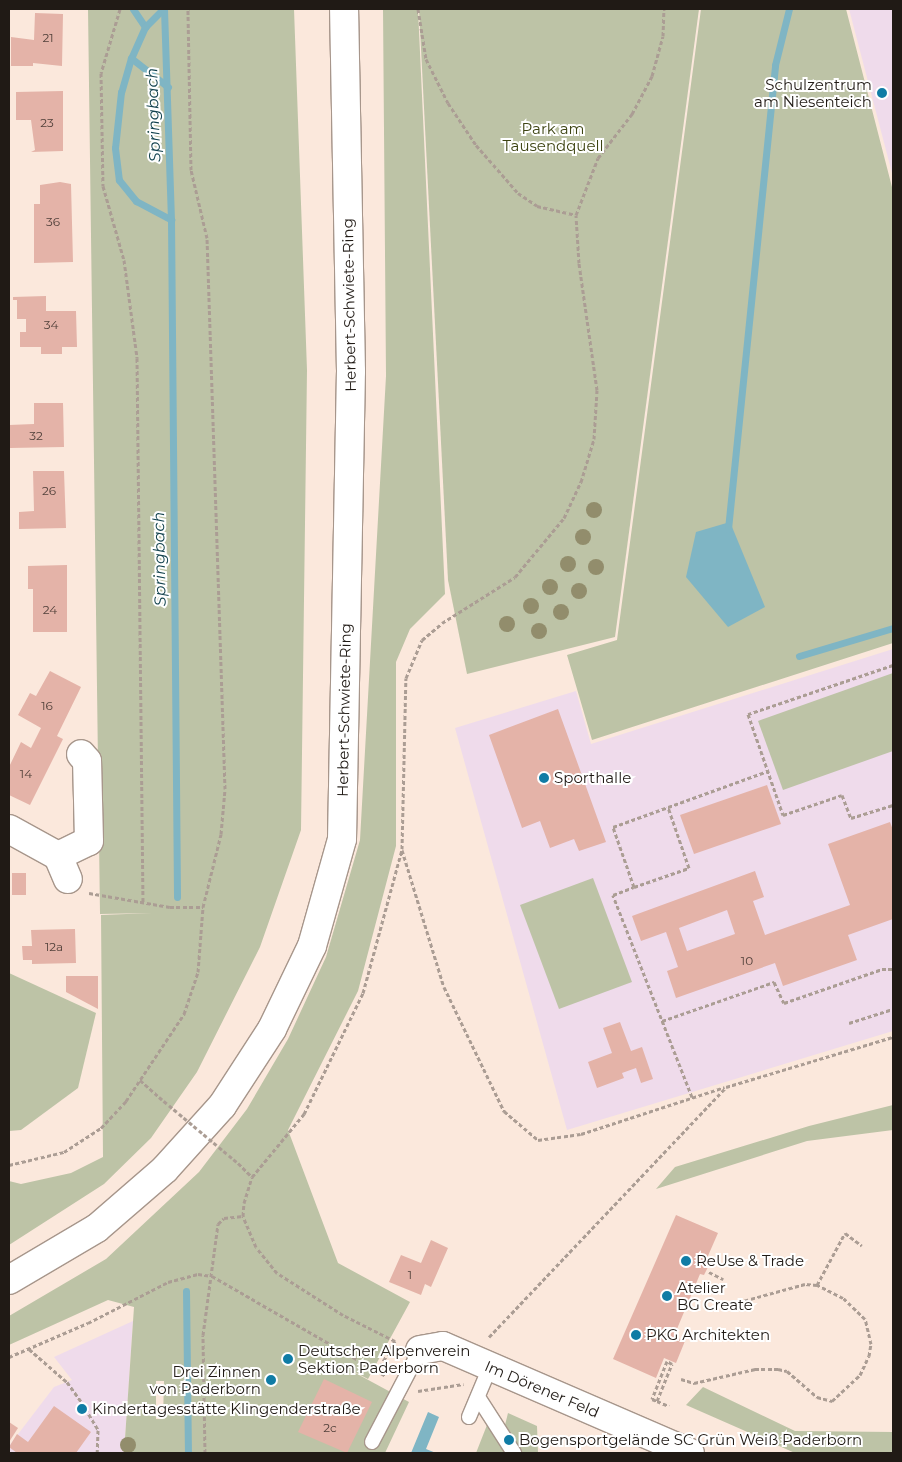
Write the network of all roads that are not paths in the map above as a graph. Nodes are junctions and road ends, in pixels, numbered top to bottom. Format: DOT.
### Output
graph roads {
  1 [pos="344,9"];
  2 [pos="81,754"];
  3 [pos="9,829"];
  4 [pos="9,1280"];
  5 [pos="420,1350"];
  6 [pos="480,1378"];
  7 [pos="469,1417"];
  8 [pos="372,1442"];
  9 [pos="514,1453"];
  10 [pos="690,1453"];
  1 -- 4 [label="main road, Herbert-Schwiete-Ring"];
  2 -- 3 [label="main road"];
  5 -- 6 [label="main road, Im Dörener Feld"];
  5 -- 8 [label="lane"];
  6 -- 7 [label="lane"];
  6 -- 9 [label="lane"];
  6 -- 10 [label="main road, Im Dörener Feld"];
}
